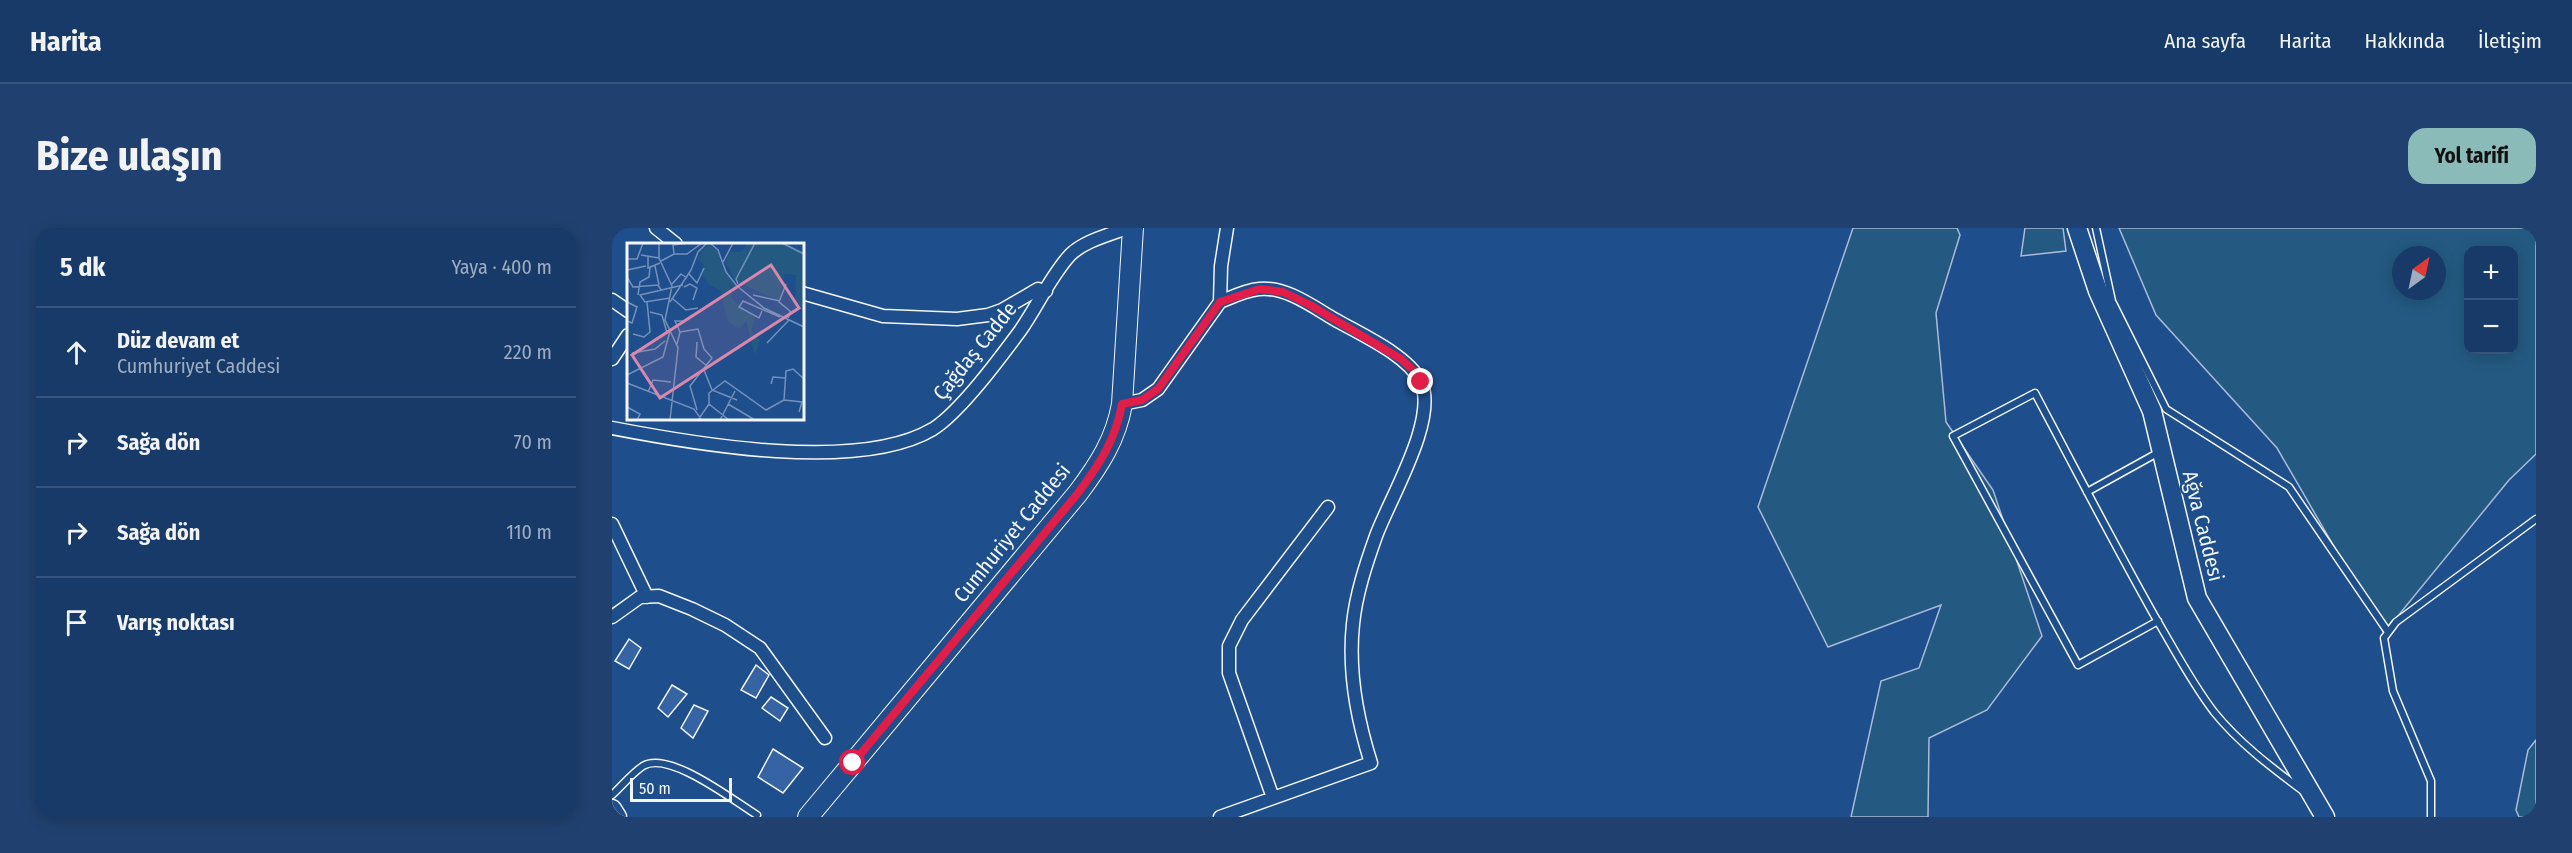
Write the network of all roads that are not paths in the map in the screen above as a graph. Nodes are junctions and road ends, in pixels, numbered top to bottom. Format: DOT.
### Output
graph roads {
  1 [pos="656,228"];
  2 [pos="1127,228"];
  3 [pos="1133,228"];
  4 [pos="1227,228"];
  5 [pos="2077,228"];
  6 [pos="2096,228"];
  7 [pos="1095,234"];
  8 [pos="675,243"];
  9 [pos="1046,291"];
  10 [pos="804,294"];
  11 [pos="612,300"];
  12 [pos="1220,302"];
  13 [pos="627,310"];
  14 [pos="627,336"];
  15 [pos="612,359"];
  16 [pos="1122,404"];
  17 [pos="612,428"];
  18 [pos="2161,451"];
  19 [pos="2087,492"];
  20 [pos="1328,507"];
  21 [pos="2536,519"];
  22 [pos="612,524"];
  23 [pos="647,597"];
  24 [pos="612,617"];
  25 [pos="2158,621"];
  26 [pos="2388,632"];
  27 [pos="825,738"];
  28 [pos="612,795"];
  29 [pos="1273,798"];
  30 [pos="2315,801"];
  31 [pos="612,809"];
  32 [pos="757,815"];
  33 [pos="617,817"];
  34 [pos="808,817"];
  35 [pos="1220,817"];
  36 [pos="2325,817"];
  37 [pos="2431,817"];
  1 -- 8 [label="street"];
  2 -- 7 [label="street, Çağdaş Cadde"];
  3 -- 16 [label="main road, Cumhuriyet Caddesi"];
  4 -- 12 [label="street"];
  5 -- 18 [label="street, Ağva Caddesi"];
  6 -- 26 [label="lane"];
  7 -- 9 [label="street, Çağdaş Cadde"];
  9 -- 10 [label="street"];
  9 -- 17 [label="street, Çağdaş Cadde"];
  11 -- 13 [label="street"];
  12 -- 16 [label="street"];
  12 -- 29 [label="street"];
  14 -- 15 [label="street"];
  16 -- 34 [label="main road, Cumhuriyet Caddesi"];
  18 -- 19 [label="lane"];
  18 -- 30 [label="street, Ağva Caddesi"];
  19 -- 25 [label="lane"];
  19 -- 25 [label="lane"];
  20 -- 29 [label="street"];
  21 -- 26 [label="lane"];
  22 -- 23 [label="street"];
  23 -- 24 [label="street"];
  23 -- 27 [label="street"];
  25 -- 30 [label="lane"];
  26 -- 37 [label="lane"];
  28 -- 32 [label="lane"];
  29 -- 35 [label="street"];
  30 -- 36 [label="street, Ağva Caddesi"];
  31 -- 33 [label="street"];
}
